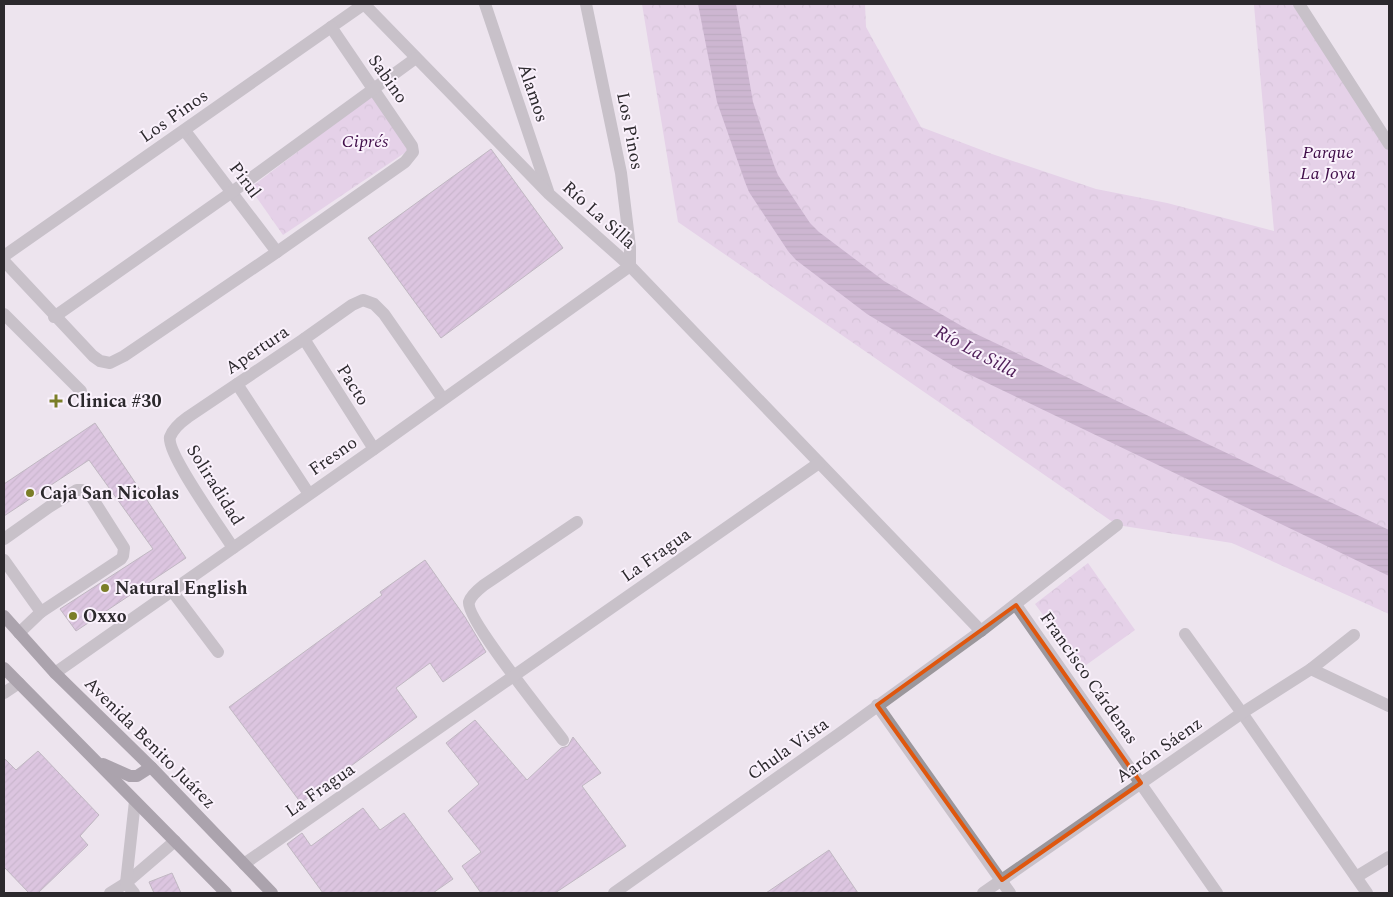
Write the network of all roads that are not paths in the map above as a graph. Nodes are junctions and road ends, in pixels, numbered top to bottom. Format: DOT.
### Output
graph roads {
  1 [pos="364,4"];
  2 [pos="484,4"];
  3 [pos="586,4"];
  4 [pos="1299,4"];
  5 [pos="331,27"];
  6 [pos="416,58"];
  7 [pos="373,90"];
  8 [pos="185,131"];
  9 [pos="1389,144"];
  10 [pos="232,192"];
  11 [pos="549,194"];
  12 [pos="277,252"];
  13 [pos="4,256"];
  14 [pos="4,261"];
  15 [pos="630,266"];
  16 [pos="4,314"];
  17 [pos="54,316"];
  18 [pos="304,339"];
  19 [pos="237,384"];
  20 [pos="81,391"];
  21 [pos="443,398"];
  22 [pos="170,438"];
  23 [pos="374,449"];
  24 [pos="819,463"];
  25 [pos="309,494"];
  26 [pos="577,522"];
  27 [pos="1117,526"];
  28 [pos="4,539"];
  29 [pos="233,548"];
  30 [pos="4,560"];
  31 [pos="172,591"];
  32 [pos="1016,605"];
  33 [pos="41,612"];
  34 [pos="4,616"];
  35 [pos="981,632"];
  36 [pos="19,633"];
  37 [pos="1185,634"];
  38 [pos="1354,635"];
  39 [pos="218,652"];
  40 [pos="4,668"];
  41 [pos="1311,669"];
  42 [pos="55,673"];
  43 [pos="514,676"];
  44 [pos="19,683"];
  45 [pos="4,693"];
  46 [pos="877,705"];
  47 [pos="1389,706"];
  48 [pos="1242,713"];
  49 [pos="563,740"];
  50 [pos="96,761"];
  51 [pos="151,767"];
  52 [pos="1141,783"];
  53 [pos="135,801"];
  54 [pos="175,841"];
  55 [pos="1389,856"];
  56 [pos="244,864"];
  57 [pos="1356,878"];
  58 [pos="1002,880"];
  59 [pos="130,888"];
  60 [pos="110,893"];
  61 [pos="226,893"];
  62 [pos="272,893"];
  63 [pos="614,893"];
  64 [pos="983,893"];
  65 [pos="1010,893"];
  66 [pos="1218,893"];
  67 [pos="1367,893"];
  1 -- 5 [label="street, Los Pinos"];
  1 -- 6 [label="street, Río La Silla"];
  2 -- 11 [label="street, Álamos"];
  3 -- 15 [label="street, Los Pinos"];
  4 -- 9 [label="street"];
  5 -- 7 [label="street, Sabino"];
  5 -- 8 [label="street, Los Pinos"];
  6 -- 7 [label="street"];
  6 -- 11 [label="street, Río La Silla"];
  7 -- 10 [label="street"];
  7 -- 12 [label="street, Sabino"];
  8 -- 10 [label="street, Pirul"];
  8 -- 13 [label="street, Los Pinos"];
  10 -- 12 [label="street, Pirul"];
  10 -- 17 [label="street"];
  11 -- 15 [label="street, Río La Silla"];
  12 -- 17 [label="street"];
  14 -- 17 [label="street"];
  15 -- 21 [label="street, Fresno"];
  15 -- 24 [label="street, Río La Silla"];
  16 -- 20 [label="street"];
  18 -- 19 [label="street, Apertura"];
  18 -- 21 [label="street, Apertura"];
  18 -- 23 [label="street, Pacto"];
  19 -- 22 [label="street, Apertura"];
  19 -- 25 [label="street"];
  21 -- 23 [label="street, Fresno"];
  22 -- 29 [label="street, Soliradidad"];
  23 -- 25 [label="street, Fresno"];
  24 -- 35 [label="street, Río La Silla"];
  24 -- 43 [label="street, La Fragua"];
  25 -- 29 [label="street, Fresno"];
  26 -- 43 [label="street"];
  27 -- 32 [label="street"];
  28 -- 33 [label="street"];
  29 -- 31 [label="street, Fresno"];
  30 -- 33 [label="street"];
  31 -- 39 [label="street"];
  31 -- 42 [label="street, Fresno"];
  32 -- 35 [label="street"];
  32 -- 52 [label="street, Francisco Cárdenas"];
  33 -- 36 [label="street"];
  34 -- 36 [label="main road, Avenida Benito Juárez"];
  35 -- 46 [label="street, Chula Vista"];
  36 -- 42 [label="main road, Avenida Benito Juárez"];
  37 -- 48 [label="street"];
  38 -- 41 [label="street, Aarón Sáenz"];
  40 -- 44 [label="main road"];
  41 -- 47 [label="street"];
  41 -- 48 [label="street, Aarón Sáenz"];
  42 -- 51 [label="main road, Avenida Benito Juárez"];
  43 -- 49 [label="street"];
  43 -- 56 [label="street, La Fragua"];
  44 -- 45 [label="street"];
  44 -- 50 [label="main road"];
  46 -- 58 [label="street"];
  46 -- 63 [label="street, Chula Vista"];
  48 -- 52 [label="street, Aarón Sáenz"];
  48 -- 57 [label="street"];
  50 -- 51 [label="main road"];
  50 -- 53 [label="main road"];
  51 -- 56 [label="main road, Avenida Benito Juárez"];
  52 -- 58 [label="street, Aarón Sáenz"];
  52 -- 66 [label="street, Francisco Cárdenas"];
  53 -- 54 [label="main road"];
  53 -- 59 [label="street"];
  54 -- 59 [label="street"];
  54 -- 61 [label="main road"];
  55 -- 57 [label="street"];
  56 -- 62 [label="main road, Avenida Benito Juárez"];
  57 -- 67 [label="street"];
  58 -- 64 [label="street, Aarón Sáenz"];
  58 -- 65 [label="street"];
  59 -- 60 [label="street"];
}
